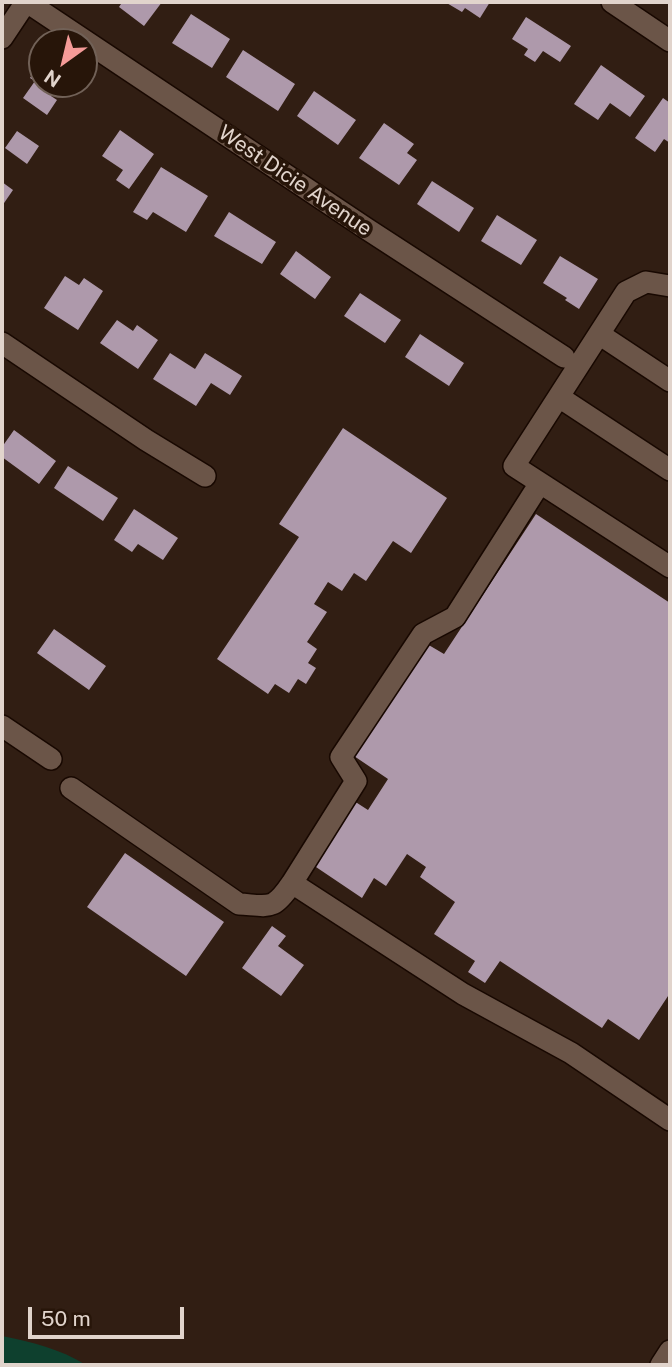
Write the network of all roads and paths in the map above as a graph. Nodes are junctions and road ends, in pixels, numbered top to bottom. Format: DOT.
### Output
graph roads {
  1 [pos="27,2"];
  2 [pos="612,2"];
  3 [pos="2,37"];
  4 [pos="670,41"];
  5 [pos="670,286"];
  6 [pos="599,334"];
  7 [pos="2,343"];
  8 [pos="564,358"];
  9 [pos="670,381"];
  10 [pos="559,397"];
  11 [pos="670,470"];
  12 [pos="205,476"];
  13 [pos="540,483"];
  14 [pos="670,567"];
  15 [pos="2,726"];
  16 [pos="51,759"];
  17 [pos="71,788"];
  18 [pos="292,883"];
  19 [pos="670,1121"];
  20 [pos="670,1351"];
  21 [pos="661,1365"];
  1 -- 3 [label="street"];
  1 -- 8 [label="street, West Dicie Avenue"];
  2 -- 4 [label="street"];
  5 -- 6 [label="street"];
  6 -- 9 [label="street"];
  6 -- 10 [label="street"];
  7 -- 12 [label="street"];
  10 -- 11 [label="street"];
  10 -- 13 [label="street"];
  13 -- 14 [label="street"];
  13 -- 18 [label="street"];
  15 -- 16 [label="street"];
  17 -- 18 [label="street"];
  18 -- 19 [label="street"];
  20 -- 21 [label="street"];
}
